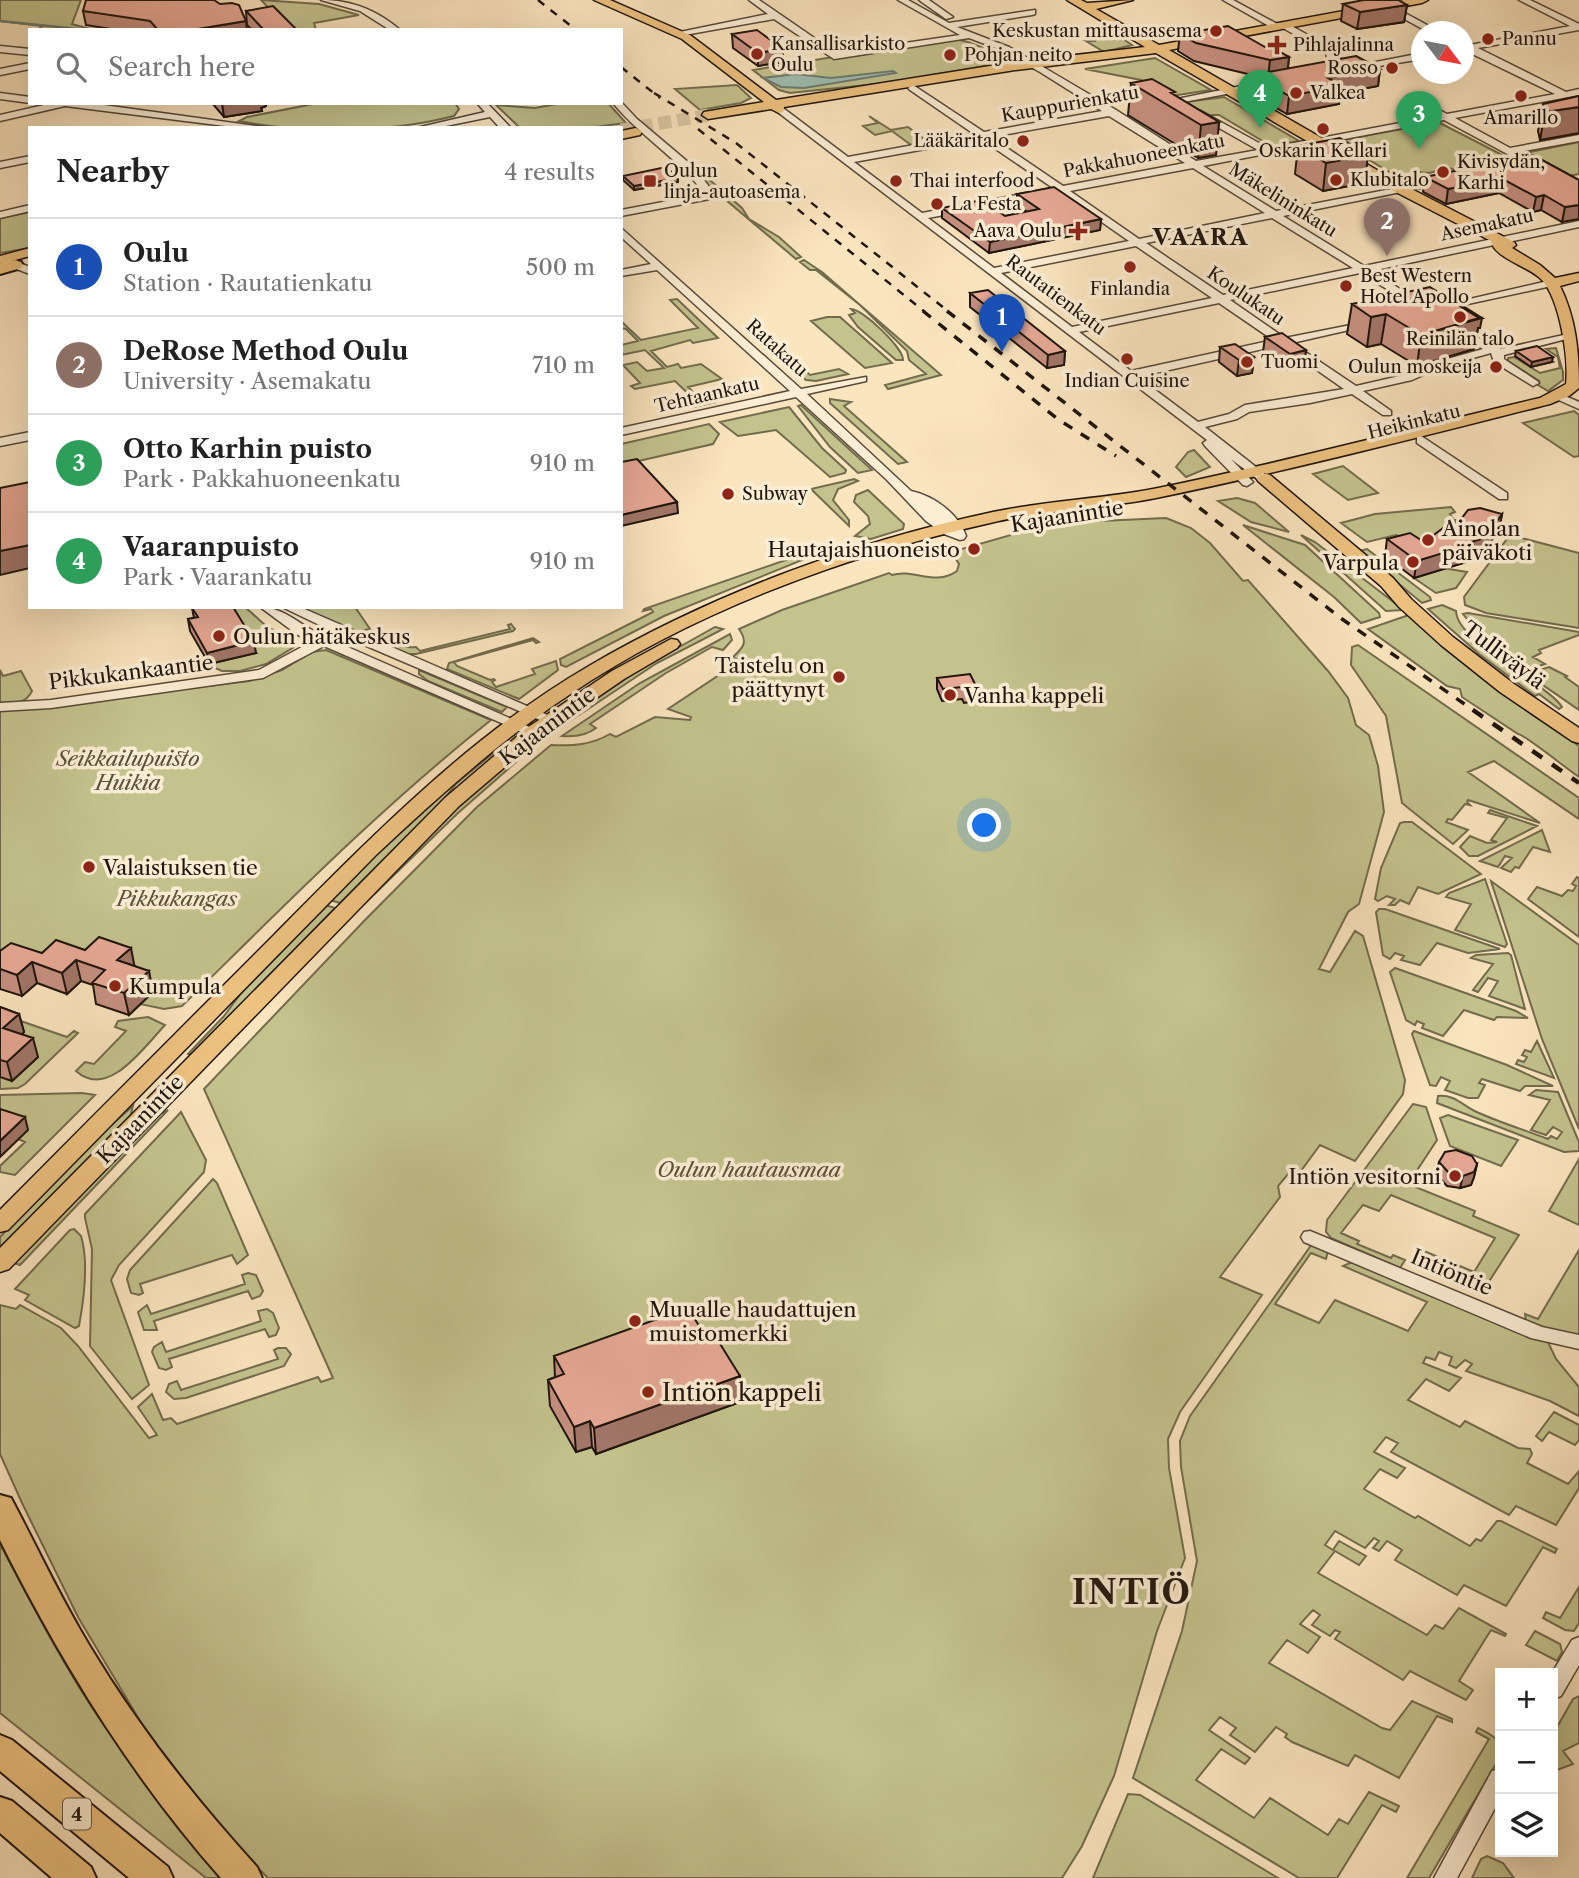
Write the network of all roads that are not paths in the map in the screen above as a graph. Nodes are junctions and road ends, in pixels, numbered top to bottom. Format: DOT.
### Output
graph roads {
  1 [pos="326,0"];
  2 [pos="354,0"];
  3 [pos="600,0"];
  4 [pos="612,0"];
  5 [pos="753,0"];
  6 [pos="902,0"];
  7 [pos="923,0"];
  8 [pos="1073,0"];
  9 [pos="1127,0"];
  10 [pos="1227,0"];
  11 [pos="1374,0"];
  12 [pos="1422,0"];
  13 [pos="1523,0"];
  14 [pos="1085,7"];
  15 [pos="1388,7"];
  16 [pos="1032,12"];
  17 [pos="774,16"];
  18 [pos="1419,21"];
  19 [pos="952,25"];
  20 [pos="393,28"];
  21 [pos="406,28"];
  22 [pos="1577,28"];
  23 [pos="1279,29"];
  24 [pos="683,32"];
  25 [pos="968,36"];
  26 [pos="1474,45"];
  27 [pos="0,49"];
  28 [pos="1157,49"];
  29 [pos="1474,51"];
  30 [pos="28,52"];
  31 [pos="1411,58"];
  32 [pos="28,66"];
  33 [pos="1038,66"];
  34 [pos="1357,70"];
  35 [pos="0,72"];
  36 [pos="1332,72"];
  37 [pos="1283,81"];
  38 [pos="913,88"];
  39 [pos="1230,91"];
  40 [pos="1579,92"];
  41 [pos="1562,94"];
  42 [pos="0,96"];
  43 [pos="1410,98"];
  44 [pos="28,100"];
  45 [pos="1178,100"];
  46 [pos="1579,102"];
  47 [pos="56,105"];
  48 [pos="80,105"];
  49 [pos="483,105"];
  50 [pos="619,105"];
  51 [pos="1151,105"];
  52 [pos="782,106"];
  53 [pos="1122,110"];
  54 [pos="1110,113"];
  55 [pos="491,114"];
  56 [pos="711,117"];
  57 [pos="1445,117"];
  58 [pos="0,118"];
  59 [pos="204,121"];
  60 [pos="192,126"];
  61 [pos="248,126"];
  62 [pos="431,126"];
  63 [pos="504,126"];
  64 [pos="636,132"];
  65 [pos="623,135"];
  66 [pos="982,136"];
  67 [pos="1579,138"];
  68 [pos="1317,142"];
  69 [pos="1267,151"];
  70 [pos="1510,151"];
  71 [pos="28,159"];
  72 [pos="848,160"];
  73 [pos="1528,161"];
  74 [pos="1194,164"];
  75 [pos="0,165"];
  76 [pos="1509,167"];
  77 [pos="1556,176"];
  78 [pos="1457,178"];
  79 [pos="1396,187"];
  80 [pos="1060,190"];
  81 [pos="28,208"];
  82 [pos="1270,212"];
  83 [pos="623,213"];
  84 [pos="0,215"];
  85 [pos="922,216"];
  86 [pos="1579,224"];
  87 [pos="623,233"];
  88 [pos="1132,239"];
  89 [pos="1497,241"];
  90 [pos="28,254"];
  91 [pos="9,265"];
  92 [pos="660,266"];
  93 [pos="990,268"];
  94 [pos="1361,269"];
  95 [pos="623,273"];
  96 [pos="28,278"];
  97 [pos="1565,280"];
  98 [pos="1220,299"];
  99 [pos="1425,310"];
  100 [pos="1412,313"];
  101 [pos="1571,317"];
  102 [pos="1385,319"];
  103 [pos="1579,323"];
  104 [pos="1073,330"];
  105 [pos="1568,337"];
  106 [pos="1282,342"];
  107 [pos="1495,352"];
  108 [pos="1130,375"];
  109 [pos="862,379"];
  110 [pos="1533,383"];
  111 [pos="1352,390"];
  112 [pos="799,392"];
  113 [pos="1574,396"];
  114 [pos="1387,414"];
  115 [pos="623,430"];
  116 [pos="1201,430"];
  117 [pos="28,436"];
  118 [pos="1421,440"];
  119 [pos="0,442"];
  120 [pos="1251,476"];
  121 [pos="1503,496"];
  122 [pos="953,531"];
  123 [pos="269,609"];
  124 [pos="292,609"];
  125 [pos="340,632"];
  126 [pos="323,641"];
  127 [pos="0,707"];
  128 [pos="528,723"];
  129 [pos="1579,737"];
  130 [pos="0,1224"];
  131 [pos="1310,1237"];
  132 [pos="0,1263"];
  133 [pos="1579,1342"];
  134 [pos="0,1507"];
  135 [pos="1579,1646"];
  136 [pos="1558,1682"];
  137 [pos="0,1750"];
  138 [pos="1495,1787"];
  139 [pos="0,1812"];
  140 [pos="78,1878"];
  141 [pos="155,1878"];
  142 [pos="244,1878"];
  143 [pos="1445,1878"];
  1 -- 20 [label="street"];
  2 -- 21 [label="street"];
  3 -- 24 [label="main road, Rautatienkatu"];
  4 -- 24 [label="main road, Rautatienkatu"];
  5 -- 17 [label="street"];
  6 -- 19 [label="street"];
  7 -- 19 [label="street"];
  8 -- 14 [label="main road"];
  9 -- 14 [label="main road"];
  10 -- 23 [label="street"];
  11 -- 15 [label="street"];
  12 -- 15 [label="main road"];
  13 -- 22 [label="street"];
  14 -- 28 [label="main road"];
  15 -- 18 [label="street"];
  15 -- 23 [label="main road"];
  16 -- 19 [label="street"];
  17 -- 24 [label="street"];
  17 -- 25 [label="street"];
  19 -- 25 [label="street"];
  22 -- 26 [label="street"];
  23 -- 28 [label="main road"];
  23 -- 34 [label="street"];
  24 -- 52 [label="main road, Rautatienkatu"];
  25 -- 33 [label="street, Mäkelininkatu"];
  27 -- 30 [label="street"];
  28 -- 33 [label="main road"];
  28 -- 39 [label="main road"];
  29 -- 41 [label="street"];
  31 -- 34 [label="street"];
  32 -- 35 [label="street"];
  33 -- 38 [label="main road"];
  33 -- 52 [label="main road"];
  33 -- 54 [label="street, Mäkelininkatu"];
  34 -- 36 [label="street"];
  37 -- 39 [label="street, Kauppurienkatu"];
  38 -- 52 [label="main road"];
  38 -- 66 [label="street, Koulukatu"];
  39 -- 45 [label="street, Kauppurienkatu"];
  39 -- 68 [label="main road"];
  40 -- 41 [label="street, Pakkahuoneenkatu"];
  41 -- 46 [label="street"];
  41 -- 57 [label="street, Pakkahuoneenkatu"];
  42 -- 44 [label="street"];
  43 -- 57 [label="street"];
  45 -- 51 [label="street, Kauppurienkatu"];
  45 -- 69 [label="street"];
  47 -- 58 [label="street"];
  48 -- 59 [label="street"];
  49 -- 55 [label="street"];
  50 -- 83 [label="street"];
  52 -- 56 [label="main road"];
  52 -- 72 [label="street, Rautatienkatu"];
  53 -- 54 [label="street, Kauppurienkatu"];
  54 -- 66 [label="street, Kauppurienkatu"];
  54 -- 74 [label="street, Mäkelininkatu"];
  55 -- 62 [label="street"];
  55 -- 63 [label="street"];
  57 -- 68 [label="street, Pakkahuoneenkatu"];
  57 -- 70 [label="street"];
  59 -- 60 [label="street"];
  59 -- 61 [label="street"];
  64 -- 65 [label="main road"];
  66 -- 72 [label="street, Kauppurienkatu"];
  66 -- 80 [label="street, Koulukatu"];
  67 -- 70 [label="street"];
  68 -- 69 [label="street, Pakkahuoneenkatu"];
  68 -- 79 [label="main road"];
  69 -- 74 [label="street, Pakkahuoneenkatu"];
  70 -- 73 [label="street"];
  71 -- 75 [label="street"];
  72 -- 85 [label="street, Rautatienkatu"];
  73 -- 76 [label="street"];
  73 -- 77 [label="street"];
  74 -- 80 [label="street, Pakkahuoneenkatu"];
  74 -- 82 [label="street, Mäkelininkatu"];
  78 -- 79 [label="street"];
  79 -- 82 [label="street"];
  79 -- 89 [label="main road"];
  80 -- 85 [label="street, Pakkahuoneenkatu"];
  80 -- 88 [label="street, Koulukatu"];
  81 -- 84 [label="street"];
  82 -- 88 [label="street"];
  82 -- 94 [label="street, Mäkelininkatu"];
  85 -- 93 [label="street, Rautatienkatu"];
  86 -- 89 [label="street, Asemakatu"];
  87 -- 92 [label="street, Ratakatu"];
  88 -- 93 [label="street"];
  88 -- 98 [label="street, Koulukatu"];
  89 -- 94 [label="street, Asemakatu"];
  89 -- 97 [label="main road"];
  90 -- 91 [label="main road"];
  91 -- 96 [label="street"];
  92 -- 95 [label="street"];
  92 -- 112 [label="street, Ratakatu"];
  93 -- 104 [label="street, Rautatienkatu"];
  94 -- 98 [label="street, Asemakatu"];
  94 -- 99 [label="street, Mäkelininkatu"];
  97 -- 99 [label="street"];
  97 -- 101 [label="main road"];
  98 -- 104 [label="street, Asemakatu"];
  98 -- 106 [label="street, Koulukatu"];
  99 -- 100 [label="street"];
  99 -- 107 [label="street, Mäkelininkatu"];
  101 -- 103 [label="main road"];
  101 -- 105 [label="main road"];
  102 -- 106 [label="street"];
  104 -- 108 [label="street, Rautatienkatu"];
  105 -- 107 [label="street"];
  105 -- 113 [label="main road"];
  106 -- 108 [label="street"];
  106 -- 111 [label="street, Koulukatu"];
  107 -- 110 [label="street, Mäkelininkatu"];
  107 -- 111 [label="street"];
  108 -- 116 [label="street, Rautatienkatu"];
  109 -- 112 [label="street, Tehtaankatu"];
  111 -- 114 [label="street, Koulukatu"];
  111 -- 116 [label="street"];
  112 -- 115 [label="street, Tehtaankatu"];
  112 -- 122 [label="street, Ratakatu"];
  113 -- 118 [label="main road, Heikinkatu"];
  113 -- 120 [label="main road, Heikinkatu"];
  116 -- 120 [label="street, Rautatienkatu"];
  117 -- 119 [label="street"];
  118 -- 120 [label="main road, Heikinkatu"];
  118 -- 121 [label="street"];
  120 -- 122 [label="main road, Kajaanintie"];
  120 -- 129 [label="main road, Tulliväylä"];
  122 -- 128 [label="main road, Kajaanintie"];
  122 -- 128 [label="main road, Kajaanintie"];
  123 -- 126 [label="street"];
  124 -- 125 [label="street"];
  125 -- 126 [label="street, Pikkukankaantie"];
  125 -- 128 [label="street"];
  126 -- 127 [label="street, Pikkukankaantie"];
  126 -- 128 [label="street"];
  128 -- 130 [label="main road, Kajaanintie"];
  128 -- 132 [label="main road, Kajaanintie"];
  131 -- 133 [label="street, Intiöntie"];
  134 -- 142 [label="highway"];
  135 -- 136 [label="street"];
  137 -- 141 [label="highway, 4"];
  138 -- 143 [label="street"];
  139 -- 140 [label="highway, 4"];
}
